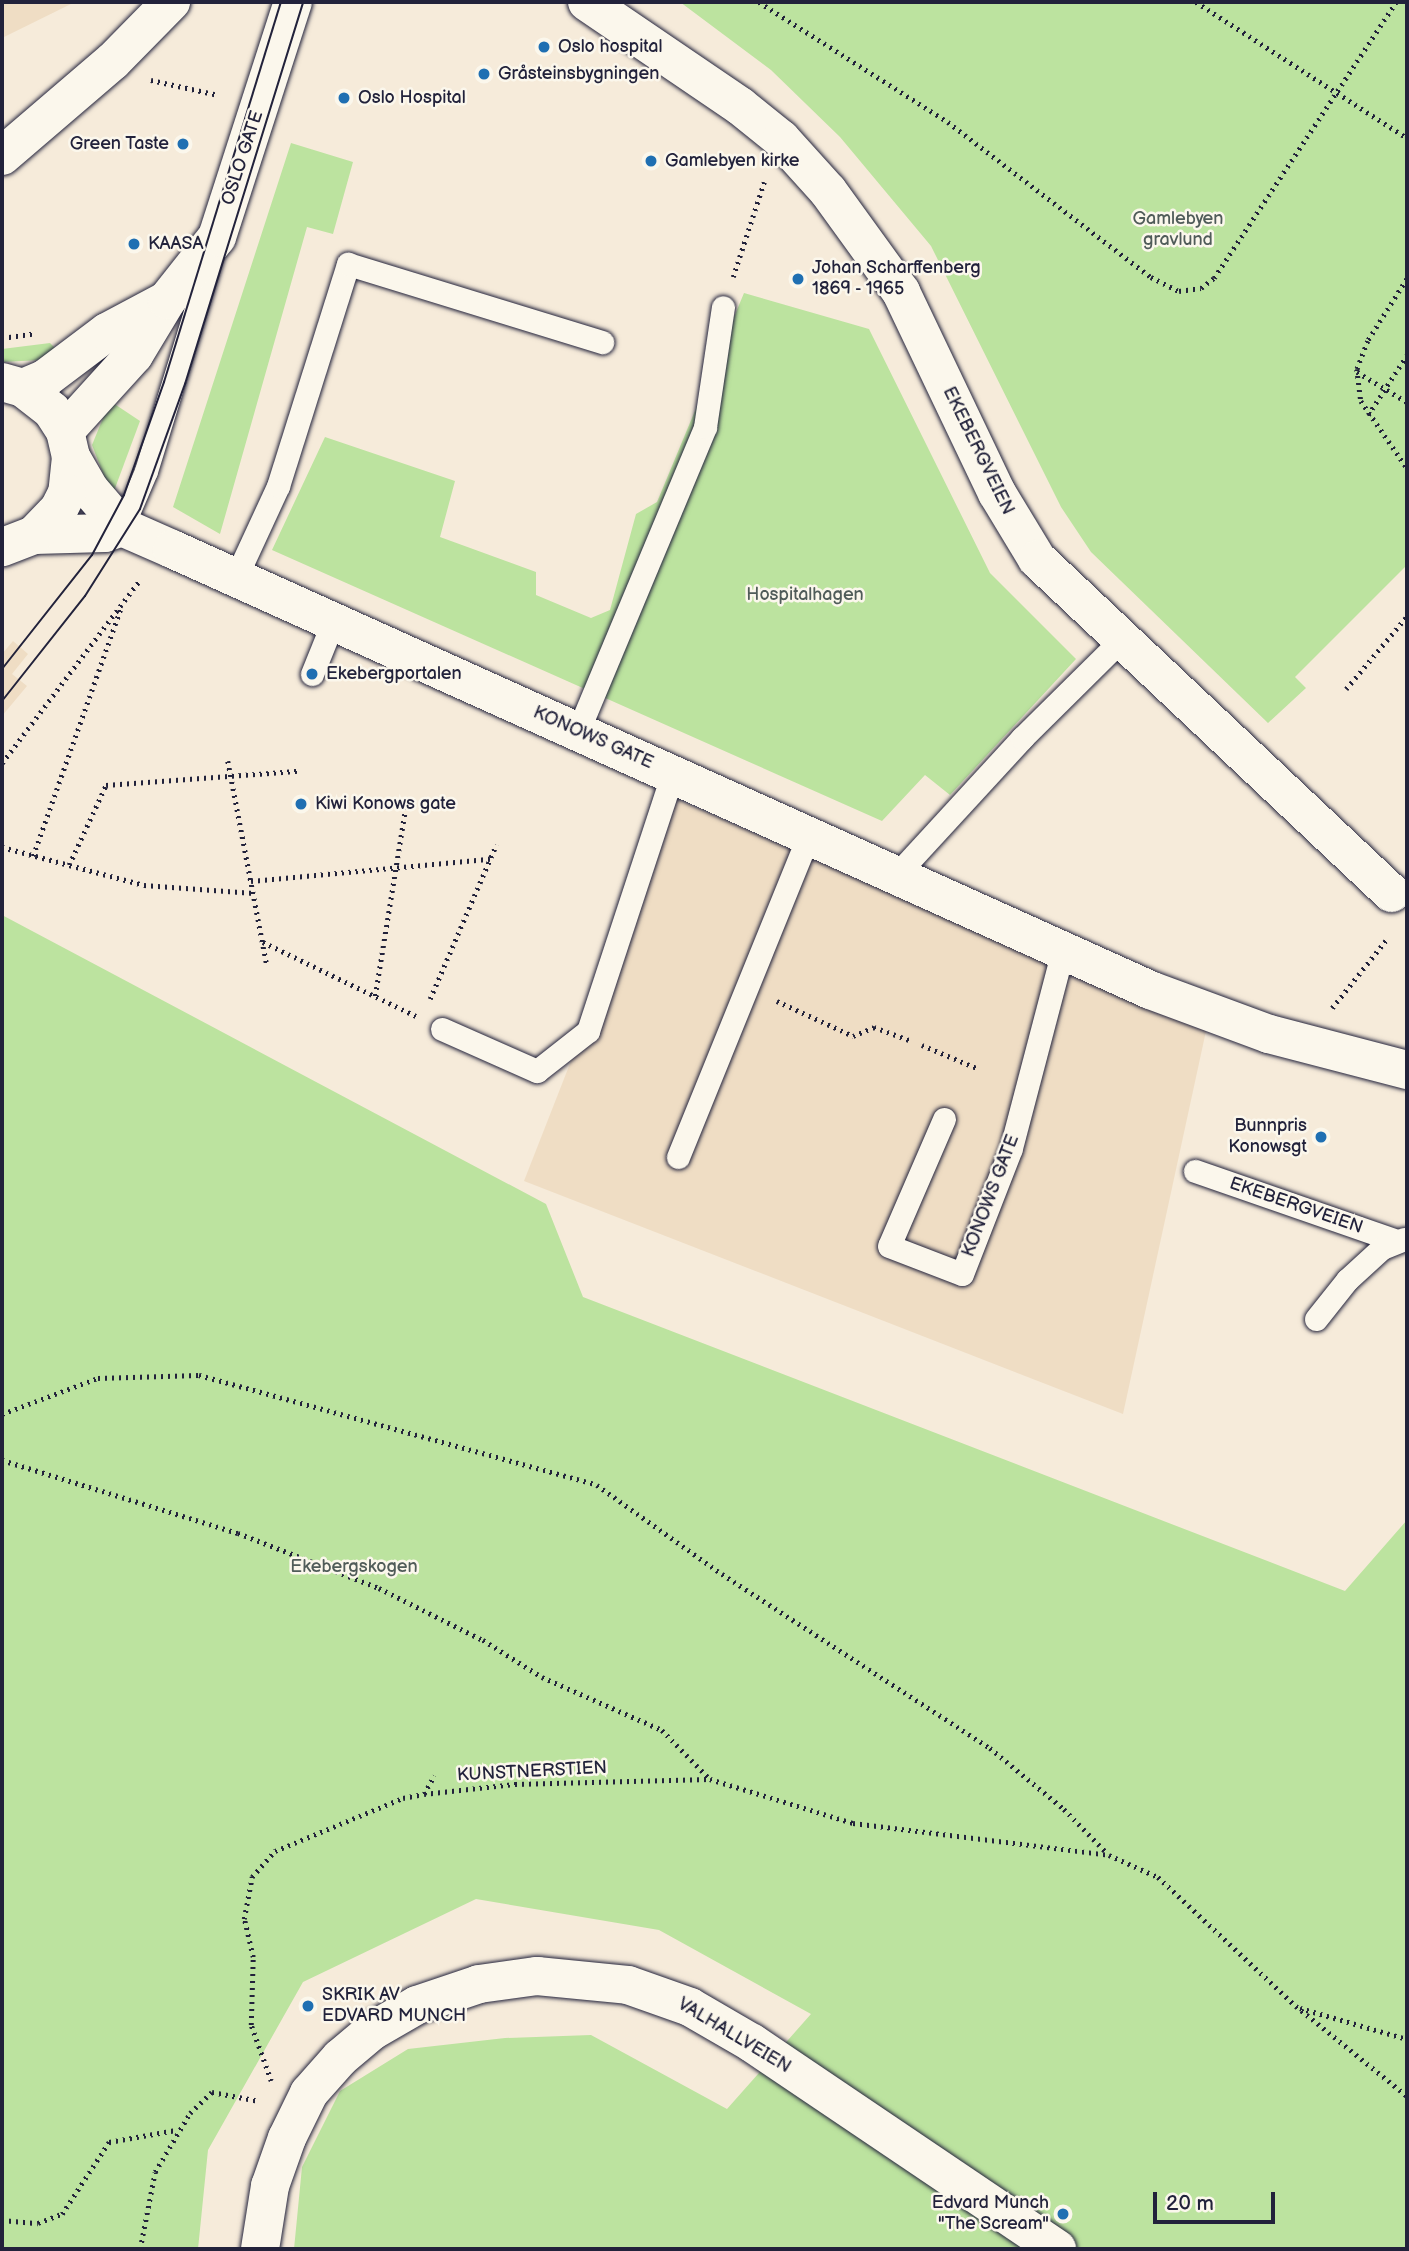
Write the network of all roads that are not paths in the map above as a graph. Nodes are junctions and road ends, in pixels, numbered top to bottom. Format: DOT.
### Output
graph roads {
  1 [pos="171,2"];
  2 [pos="293,2"];
  3 [pos="587,2"];
  4 [pos="2,156"];
  5 [pos="217,237"];
  6 [pos="167,300"];
  7 [pos="723,307"];
  8 [pos="602,342"];
  9 [pos="12,385"];
  10 [pos="68,444"];
  11 [pos="122,527"];
  12 [pos="11,546"];
  13 [pos="236,577"];
  14 [pos="333,622"];
  15 [pos="1121,640"];
  16 [pos="312,674"];
  17 [pos="578,731"];
  18 [pos="673,773"];
  19 [pos="809,834"];
  20 [pos="897,874"];
  21 [pos="1391,893"];
  22 [pos="1063,950"];
  23 [pos="432,1024"];
  24 [pos="1407,1070"];
  25 [pos="944,1119"];
  26 [pos="678,1157"];
  27 [pos="1195,1171"];
  28 [pos="1402,1240"];
  29 [pos="1316,1319"];
  30 [pos="260,2249"];
  31 [pos="1057,2249"];
  1 -- 4 [label="street"];
  2 -- 5 [label="street, OSLO GATE"];
  3 -- 15 [label="street, EKEBERGVEIEN"];
  5 -- 6 [label="street, OSLO GATE"];
  5 -- 11 [label="lane"];
  6 -- 9 [label="street, OSLO GATE"];
  6 -- 10 [label="street, OSLO GATE"];
  7 -- 17 [label="lane"];
  8 -- 13 [label="lane"];
  9 -- 10 [label="street, KONOWS GATE"];
  10 -- 11 [label="street, KONOWS GATE"];
  10 -- 12 [label="street"];
  11 -- 12 [label="street"];
  11 -- 13 [label="street, KONOWS GATE"];
  13 -- 14 [label="street, KONOWS GATE"];
  14 -- 16 [label="lane"];
  14 -- 17 [label="street, KONOWS GATE"];
  15 -- 20 [label="lane"];
  15 -- 21 [label="street, EKEBERGVEIEN"];
  17 -- 18 [label="street, KONOWS GATE"];
  18 -- 19 [label="street, KONOWS GATE"];
  18 -- 23 [label="lane"];
  19 -- 20 [label="street, KONOWS GATE"];
  19 -- 26 [label="lane"];
  20 -- 22 [label="street, KONOWS GATE"];
  22 -- 24 [label="street, KONOWS GATE"];
  22 -- 25 [label="lane, KONOWS GATE"];
  27 -- 28 [label="lane, EKEBERGVEIEN"];
  28 -- 29 [label="lane, EKEBERGVEIEN"];
  30 -- 31 [label="street, VALHALLVEIEN"];
}
